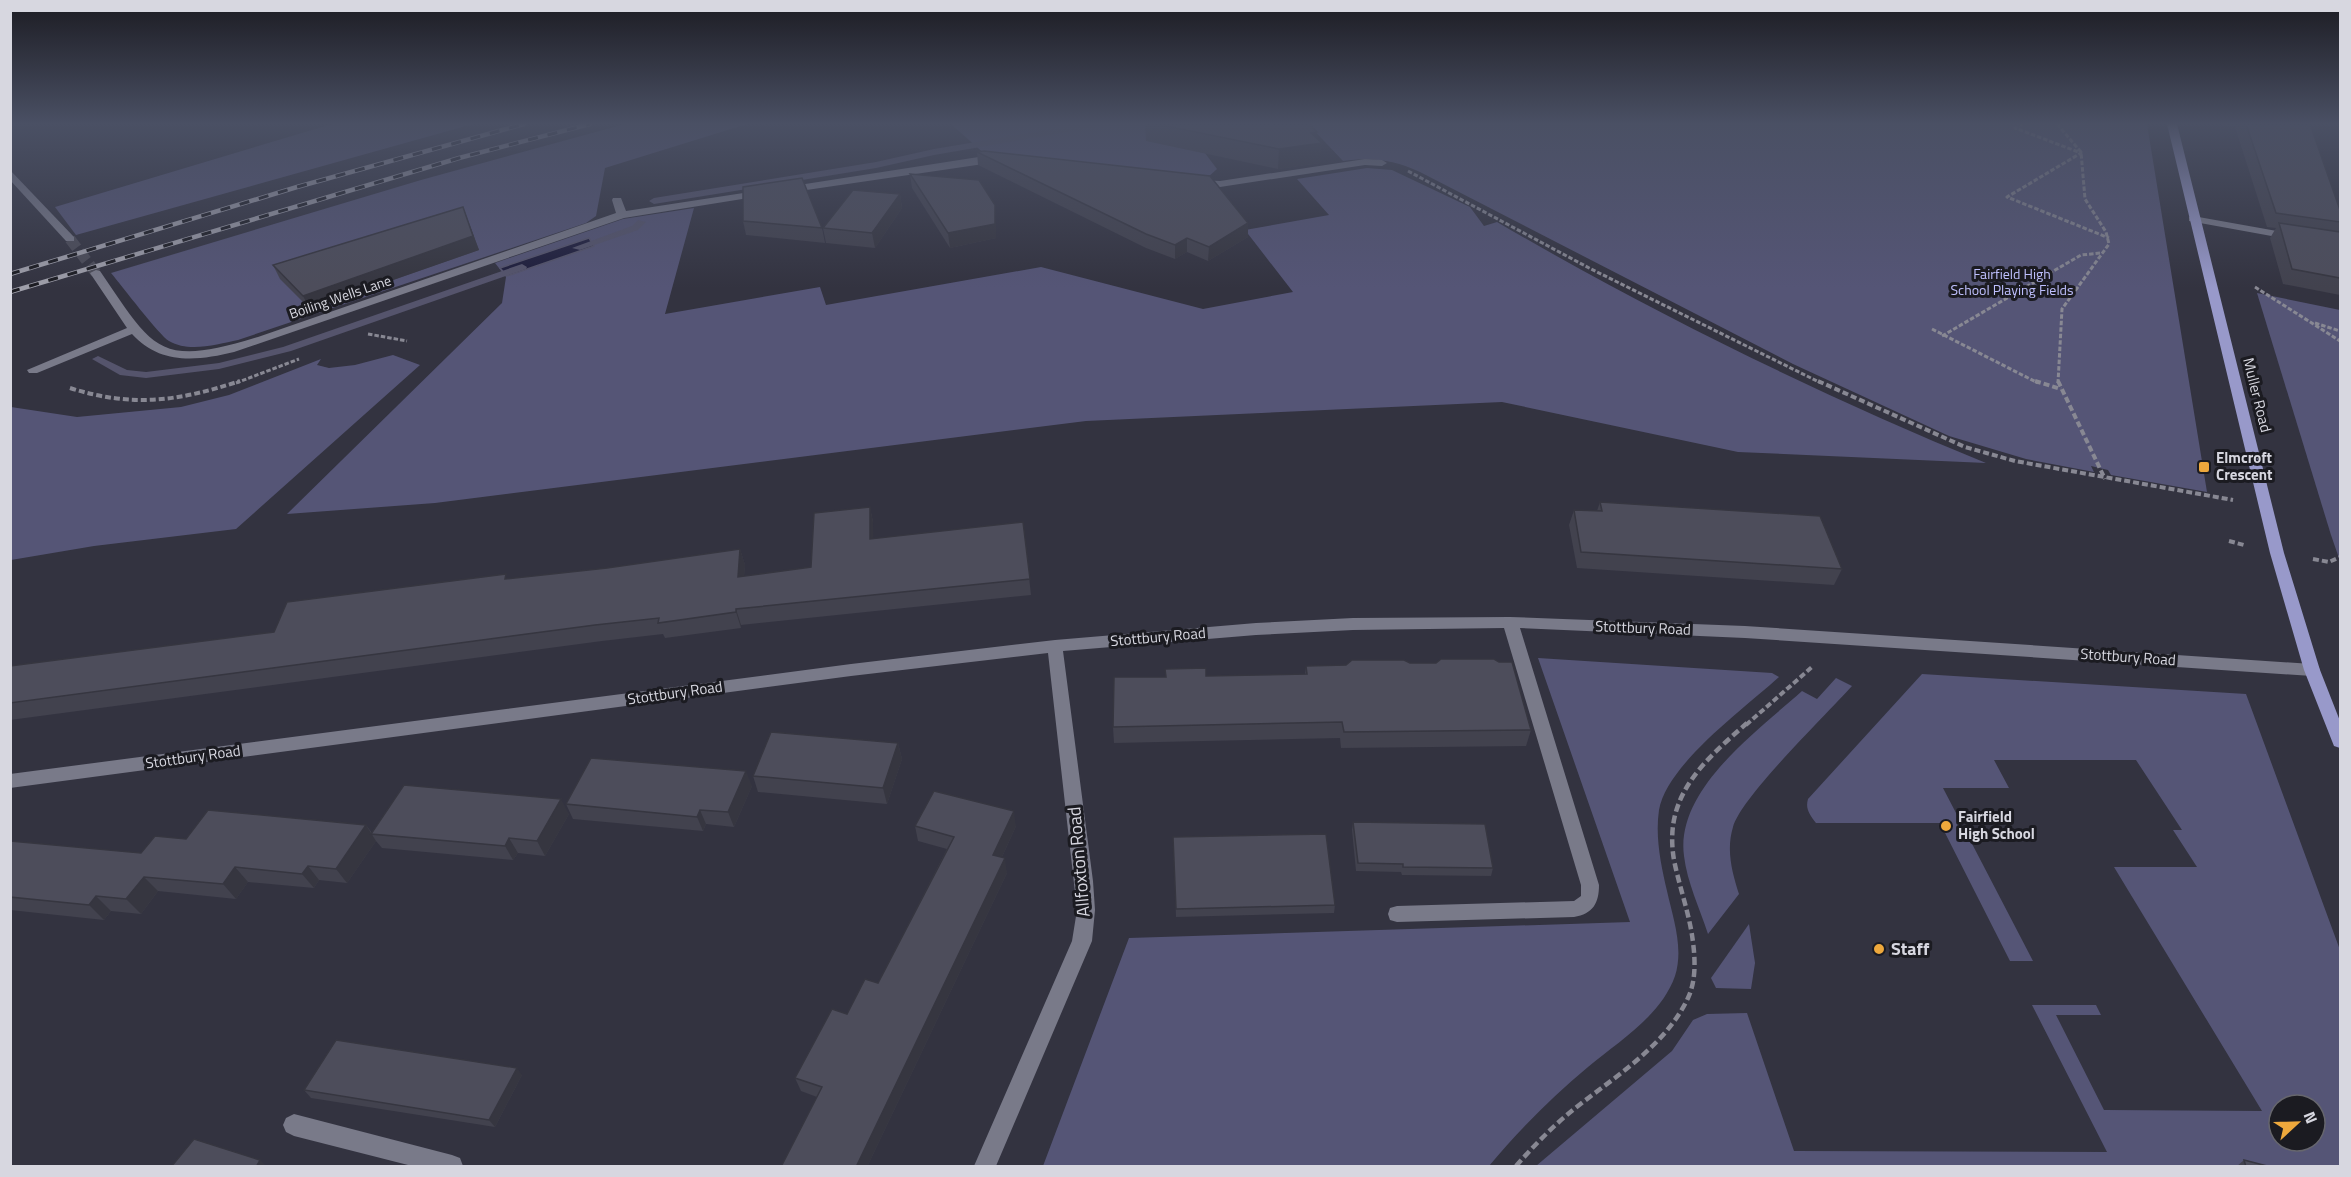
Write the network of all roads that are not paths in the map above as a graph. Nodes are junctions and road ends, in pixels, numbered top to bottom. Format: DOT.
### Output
graph roads {
  1 [pos="15,179"];
  2 [pos="856,179"];
  3 [pos="1253,179"];
  4 [pos="2184,179"];
  5 [pos="1182,182"];
  6 [pos="617,200"];
  7 [pos="622,215"];
  8 [pos="2193,219"];
  9 [pos="70,239"];
  10 [pos="2304,239"];
  11 [pos="96,273"];
  12 [pos="134,329"];
  13 [pos="33,370"];
  14 [pos="1510,622"];
  15 [pos="1055,646"];
  16 [pos="2312,670"];
  17 [pos="2340,741"];
  18 [pos="10,781"];
  19 [pos="1396,914"];
  20 [pos="294,1125"];
  21 [pos="452,1167"];
  22 [pos="985,1167"];
  1 -- 9 [label="street"];
  2 -- 7 [label="street, Boiling Wells Lane"];
  3 -- 5 [label="street"];
  4 -- 8 [label="main road, Muller Road"];
  6 -- 7 [label="street"];
  7 -- 12 [label="street, Boiling Wells Lane"];
  8 -- 10 [label="street"];
  8 -- 16 [label="main road, Muller Road"];
  11 -- 12 [label="street, Boiling Wells Lane"];
  12 -- 13 [label="street"];
  14 -- 15 [label="street, Stottbury Road"];
  14 -- 16 [label="street, Stottbury Road"];
  14 -- 19 [label="street"];
  15 -- 18 [label="street, Stottbury Road"];
  15 -- 22 [label="street, Allfoxton Road"];
  16 -- 17 [label="main road, Muller Road"];
  20 -- 21 [label="street"];
}
